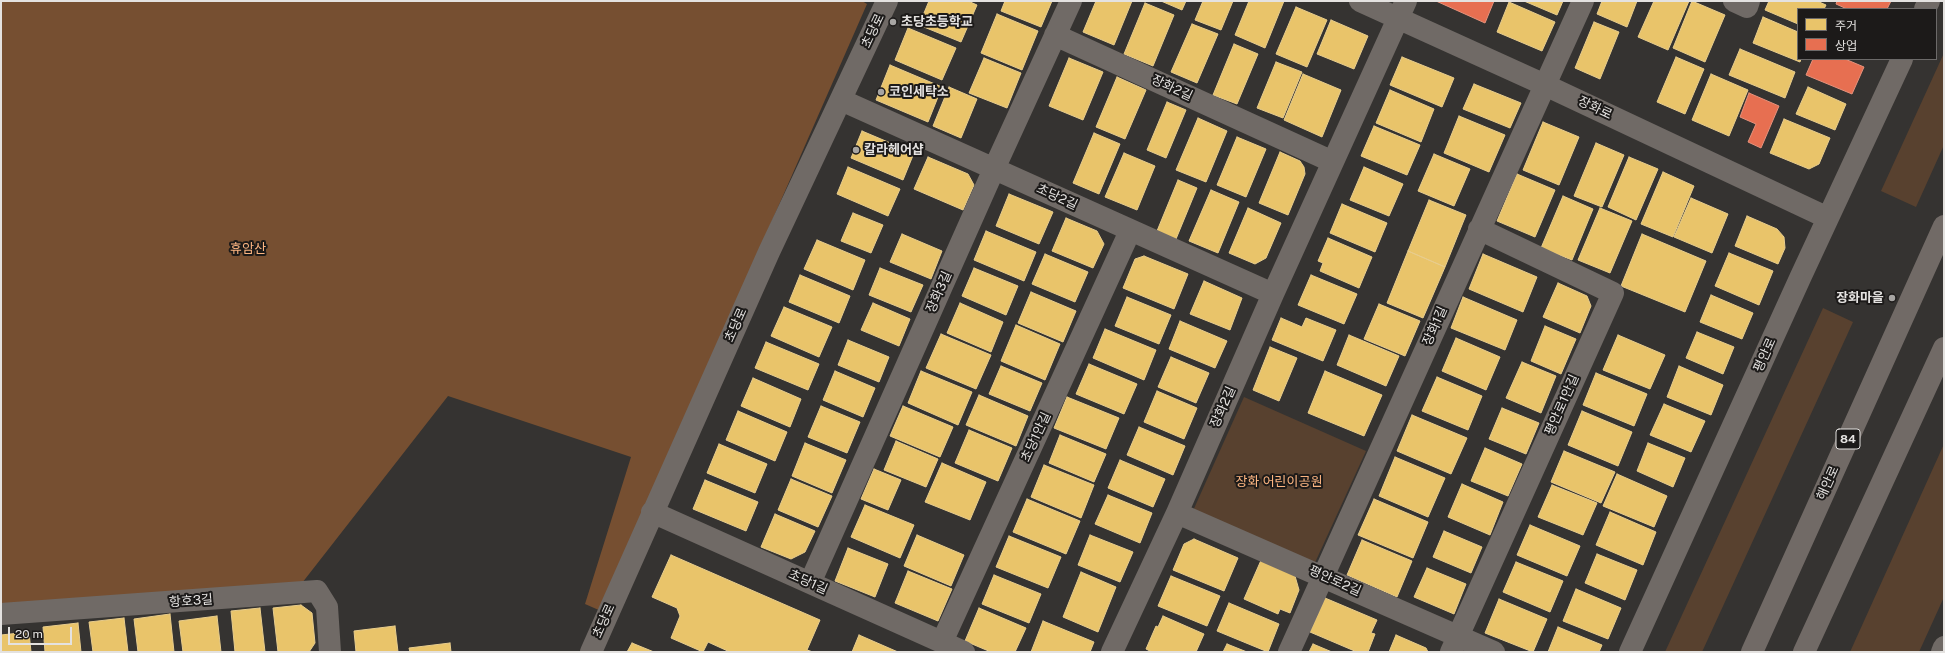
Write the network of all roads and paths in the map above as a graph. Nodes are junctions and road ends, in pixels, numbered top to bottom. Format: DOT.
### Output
graph roads {
  1 [pos="887,1"];
  2 [pos="1071,1"];
  3 [pos="1360,1"];
  4 [pos="1583,1"];
  5 [pos="1734,1"];
  6 [pos="1749,1"];
  7 [pos="1402,10"];
  8 [pos="1055,35"];
  9 [pos="1902,60"];
  10 [pos="1545,85"];
  11 [pos="841,100"];
  12 [pos="1333,162"];
  13 [pos="994,169"];
  14 [pos="1828,218"];
  15 [pos="1944,226"];
  16 [pos="1479,229"];
  17 [pos="1130,231"];
  18 [pos="1273,294"];
  19 [pos="1944,348"];
  20 [pos="652,512"];
  21 [pos="1176,512"];
  22 [pos="1323,576"];
  23 [pos="810,583"];
  24 [pos="1,614"];
  25 [pos="942,642"];
  26 [pos="1455,644"];
  27 [pos="1944,647"];
  28 [pos="330,652"];
  29 [pos="591,652"];
  30 [pos="964,652"];
  31 [pos="1112,652"];
  32 [pos="1289,652"];
  33 [pos="1494,652"];
  34 [pos="1630,652"];
  35 [pos="1752,652"];
  36 [pos="1804,652"];
  37 [pos="1942,652"];
  1 -- 11 [label="street, 초당로"];
  2 -- 8 [label="street, 장화3길"];
  3 -- 7 [label="street, 장화로"];
  4 -- 10 [label="street, 장화1길"];
  5 -- 6 [label="street"];
  7 -- 10 [label="street, 장화로"];
  7 -- 12 [label="street, 장화2길"];
  8 -- 12 [label="street, 장화2길"];
  8 -- 13 [label="street, 장화3길"];
  9 -- 14 [label="street, 평안로"];
  10 -- 14 [label="street, 장화로"];
  10 -- 16 [label="street, 장화1길"];
  11 -- 13 [label="street, 초당2길"];
  11 -- 20 [label="street, 초당로"];
  12 -- 18 [label="street, 장화2길"];
  13 -- 17 [label="street, 초당2길"];
  13 -- 23 [label="street, 장화3길"];
  14 -- 34 [label="street, 평안로"];
  15 -- 35 [label="main road, 해안로 / 84"];
  16 -- 22 [label="street, 장화1길"];
  16 -- 26 [label="street, 평안로1안길"];
  17 -- 18 [label="street, 초당2길"];
  17 -- 25 [label="street, 초당1안길"];
  18 -- 21 [label="street, 장화2길"];
  19 -- 36 [label="main road"];
  20 -- 23 [label="street, 초당1길"];
  20 -- 29 [label="street, 초당로"];
  21 -- 22 [label="street, 평안로2길"];
  21 -- 31 [label="street, 장화2길"];
  22 -- 26 [label="street, 평안로2길"];
  22 -- 32 [label="street, 장화1길"];
  23 -- 25 [label="street, 초당1길"];
  24 -- 28 [label="street, 항호3길"];
  25 -- 30 [label="street, 초당1길"];
  26 -- 33 [label="street, 평안로2길"];
  27 -- 37 [label="street"];
}
